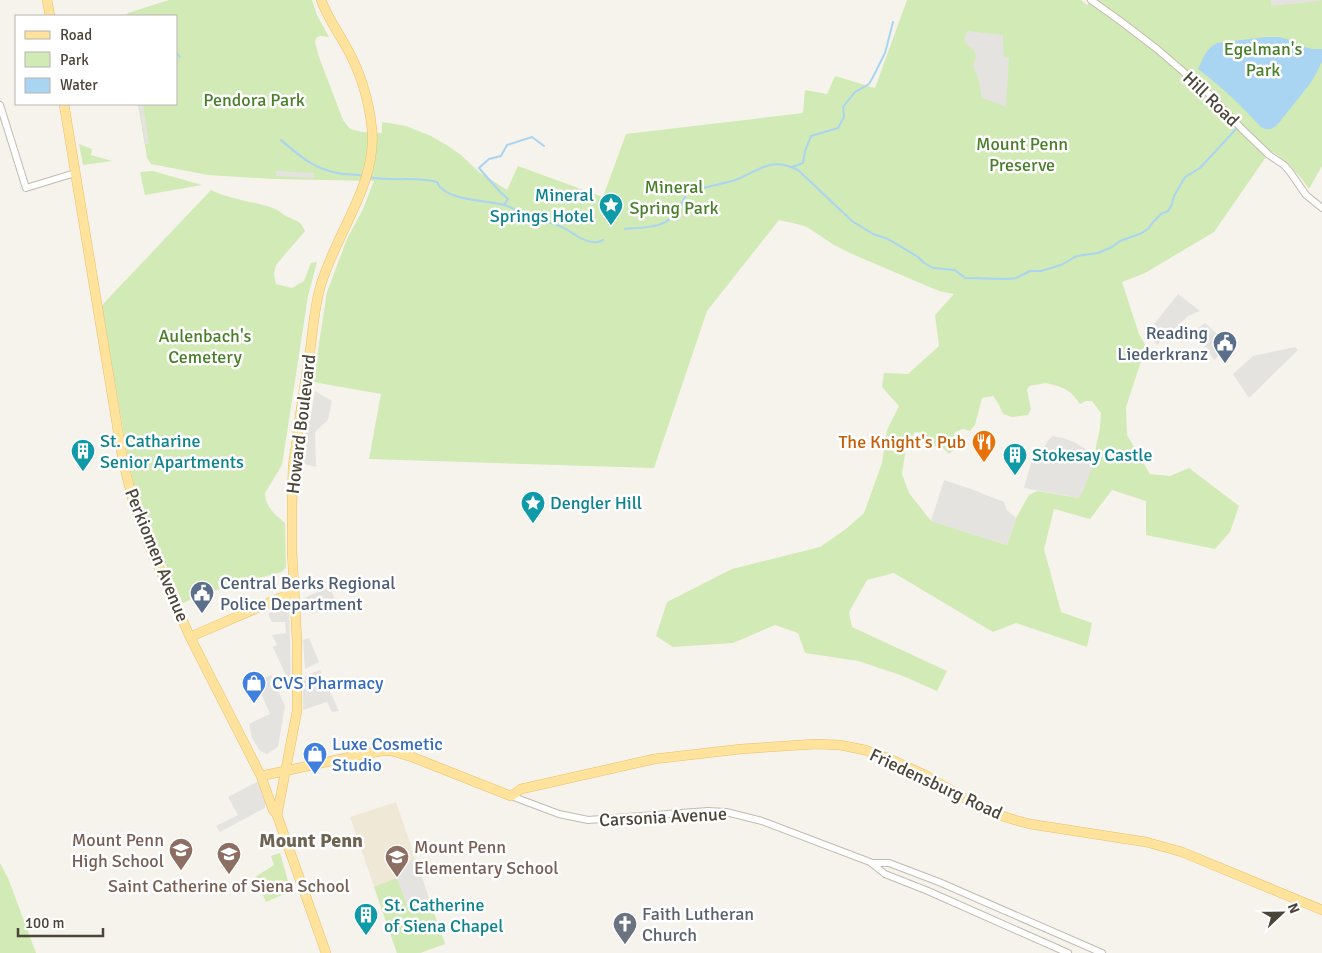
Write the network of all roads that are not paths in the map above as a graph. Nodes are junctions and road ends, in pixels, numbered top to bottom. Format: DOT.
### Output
graph roads {
  1 [pos="47,0"];
  2 [pos="321,0"];
  3 [pos="1091,0"];
  4 [pos="50,15"];
  5 [pos="0,104"];
  6 [pos="64,105"];
  7 [pos="75,173"];
  8 [pos="1322,208"];
  9 [pos="294,592"];
  10 [pos="190,637"];
  11 [pos="285,771"];
  12 [pos="261,776"];
  13 [pos="511,796"];
  14 [pos="277,815"];
  15 [pos="870,862"];
  16 [pos="1322,910"];
  17 [pos="326,953"];
  18 [pos="1068,953"];
  19 [pos="1102,953"];
  1 -- 4 [label="main road"];
  2 -- 9 [label="main road, Howard Boulevard"];
  3 -- 8 [label="street, Hill Road"];
  5 -- 7 [label="street"];
  6 -- 7 [label="main road, Perkiomen Avenue"];
  7 -- 10 [label="main road, Perkiomen Avenue"];
  9 -- 10 [label="main road"];
  9 -- 11 [label="main road, Howard Boulevard"];
  10 -- 12 [label="main road, Perkiomen Avenue"];
  11 -- 12 [label="main road"];
  11 -- 13 [label="main road"];
  11 -- 14 [label="main road, Howard Boulevard"];
  12 -- 14 [label="main road, Perkiomen Avenue"];
  13 -- 15 [label="street, Carsonia Avenue"];
  13 -- 16 [label="main road, Friedensburg Road"];
  14 -- 17 [label="main road, Perkiomen Avenue"];
  15 -- 18 [label="street, Carsonia Avenue"];
  15 -- 19 [label="street, Carsonia Avenue"];
}
